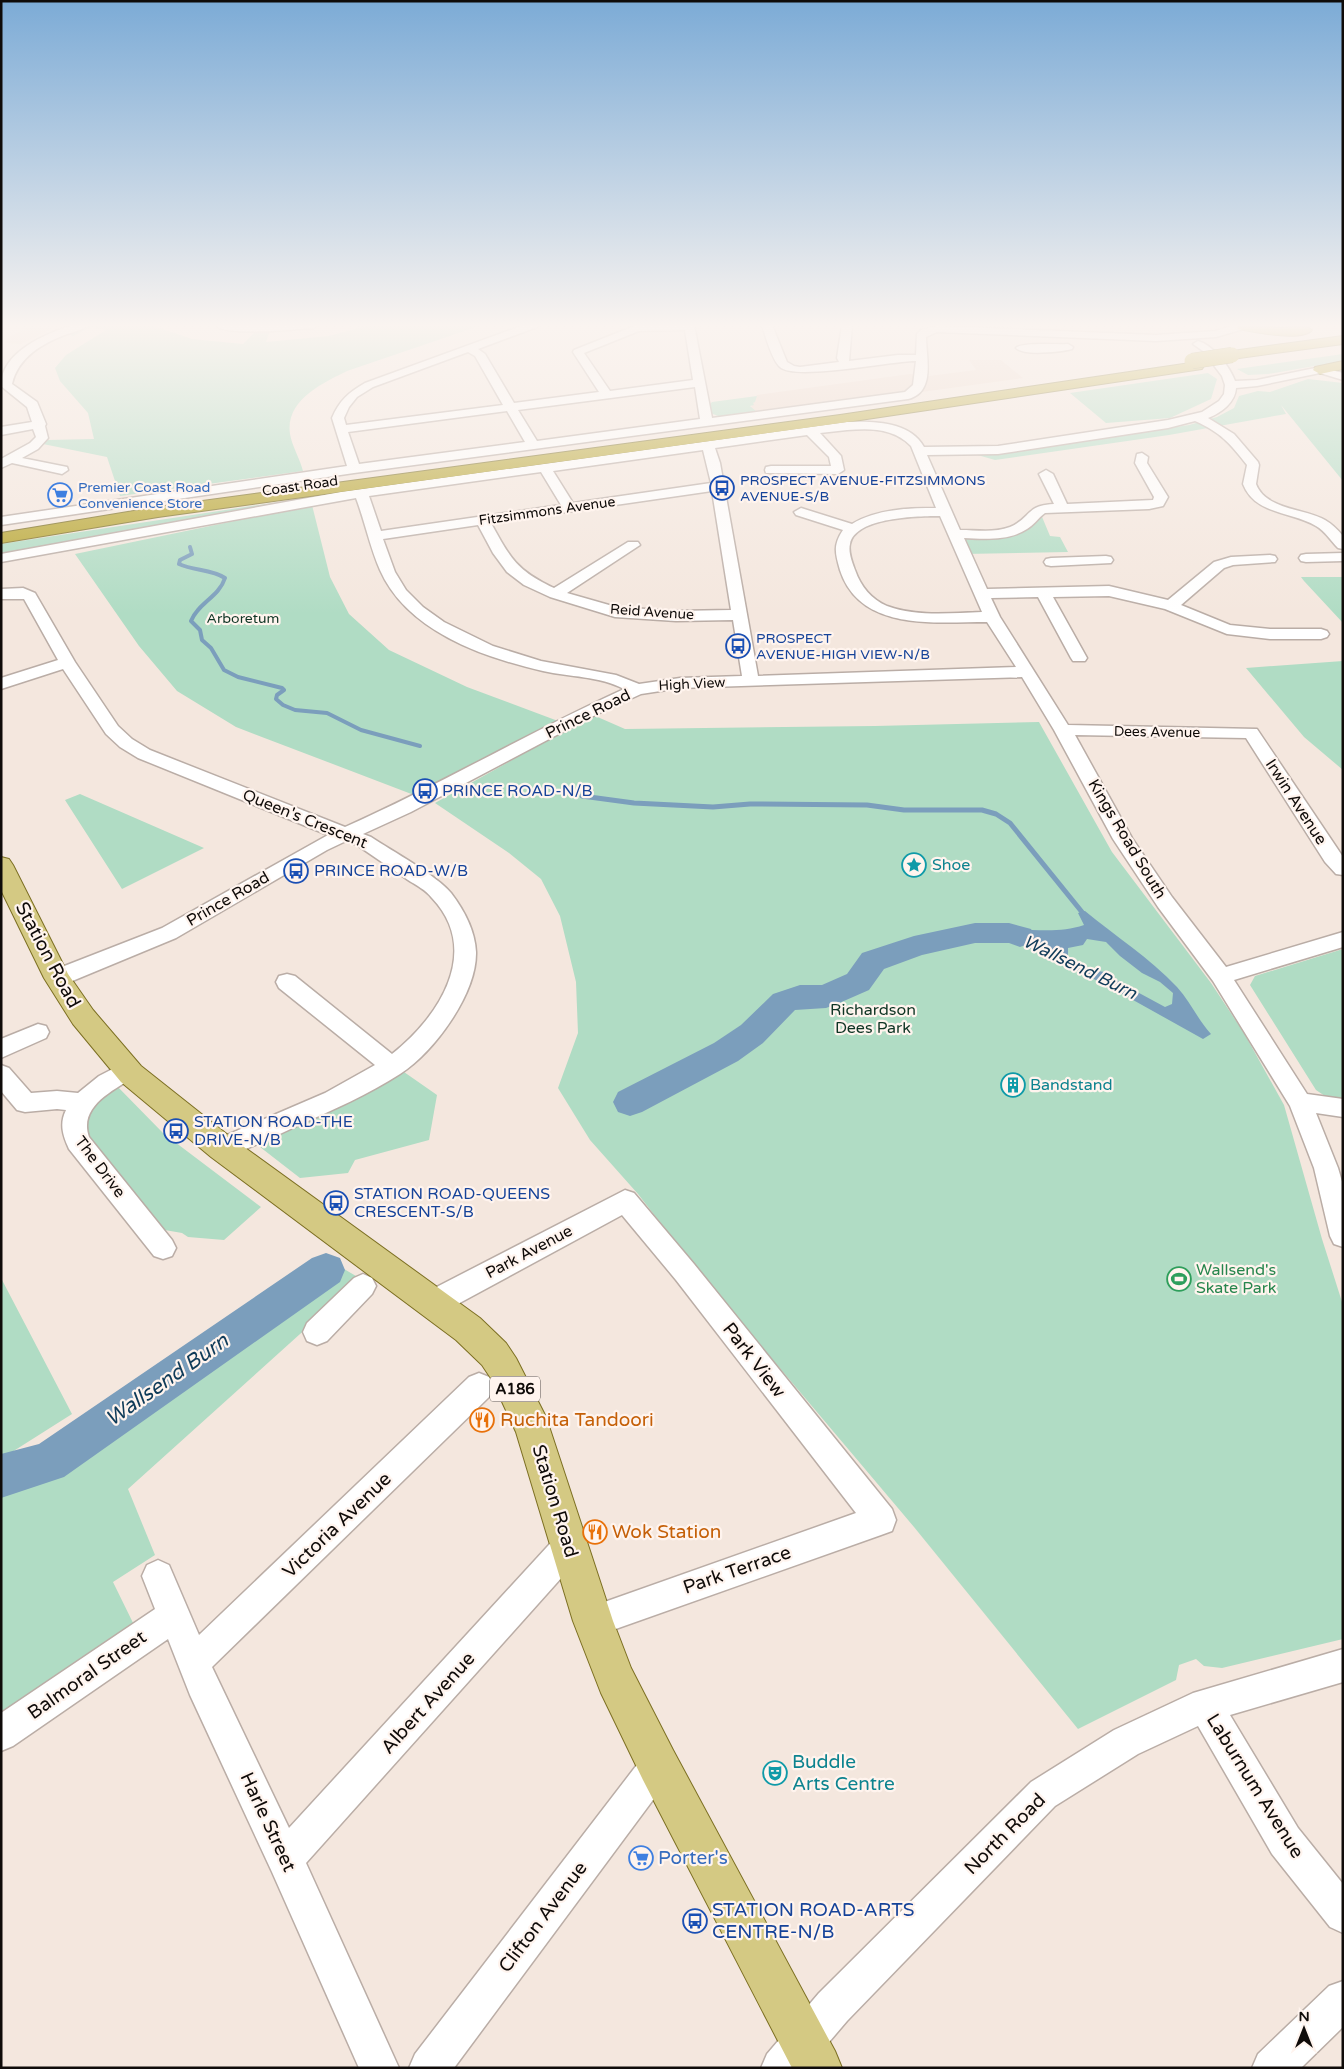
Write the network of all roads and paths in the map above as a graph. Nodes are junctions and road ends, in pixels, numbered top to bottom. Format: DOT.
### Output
graph roads {
  1 [pos="339,422"];
  2 [pos="402,422"];
  3 [pos="519,422"];
  4 [pos="718,422"];
  5 [pos="779,422"];
  6 [pos="819,422"];
  7 [pos="1180,422"];
  8 [pos="1206,422"];
  9 [pos="707,423"];
  10 [pos="40,424"];
  11 [pos="341,429"];
  12 [pos="1,430"];
  13 [pos="810,431"];
  14 [pos="533,445"];
  15 [pos="708,445"];
  16 [pos="916,445"];
  17 [pos="1137,460"];
  18 [pos="6,462"];
  19 [pos="544,467"];
  20 [pos="354,469"];
  21 [pos="62,470"];
  22 [pos="770,470"];
  23 [pos="1044,476"];
  24 [pos="718,486"];
  25 [pos="361,493"];
  26 [pos="569,507"];
  27 [pos="1062,508"];
  28 [pos="801,512"];
  29 [pos="944,512"];
  30 [pos="482,520"];
  31 [pos="1,521"];
  32 [pos="854,528"];
  33 [pos="1,532"];
  34 [pos="954,534"];
  35 [pos="377,536"];
  36 [pos="1,538"];
  37 [pos="633,545"];
  38 [pos="1343,545"];
  39 [pos="1343,557"];
  40 [pos="1,558"];
  41 [pos="1306,558"];
  42 [pos="1270,559"];
  43 [pos="1106,560"];
  44 [pos="1079,561"];
  45 [pos="1051,562"];
  46 [pos="1096,591"];
  47 [pos="1042,592"];
  48 [pos="1,594"];
  49 [pos="555,594"];
  50 [pos="981,594"];
  51 [pos="1170,606"];
  52 [pos="739,616"];
  53 [pos="1284,616"];
  54 [pos="992,617"];
  55 [pos="1296,634"];
  56 [pos="1321,634"];
  57 [pos="1092,646"];
  58 [pos="67,662"];
  59 [pos="1026,672"];
  60 [pos="751,681"];
  61 [pos="1,684"];
  62 [pos="636,690"];
  63 [pos="1062,730"];
  64 [pos="1251,733"];
  65 [pos="347,834"];
  66 [pos="1,866"];
  67 [pos="1343,869"];
  68 [pos="1343,939"];
  69 [pos="1221,976"];
  70 [pos="57,978"];
  71 [pos="286,982"];
  72 [pos="38,1032"];
  73 [pos="1,1049"];
  74 [pos="393,1067"];
  75 [pos="128,1070"];
  76 [pos="1,1074"];
  77 [pos="82,1103"];
  78 [pos="1300,1103"];
  79 [pos="1343,1108"];
  80 [pos="222,1148"];
  81 [pos="625,1201"];
  82 [pos="1343,1236"];
  83 [pos="163,1248"];
  84 [pos="363,1286"];
  85 [pos="433,1303"];
  86 [pos="317,1332"];
  87 [pos="480,1386"];
  88 [pos="881,1520"];
  89 [pos="569,1546"];
  90 [pos="158,1576"];
  91 [pos="173,1616"];
  92 [pos="593,1621"];
  93 [pos="194,1662"];
  94 [pos="1343,1665"];
  95 [pos="1205,1706"];
  96 [pos="1,1734"];
  97 [pos="658,1766"];
  98 [pos="285,1859"];
  99 [pos="1343,1914"];
  100 [pos="1343,2000"];
  101 [pos="801,2058"];
  102 [pos="379,2068"];
  103 [pos="429,2068"];
  104 [pos="1272,2068"];
  1 -- 11 [label="street"];
  2 -- 11 [label="street"];
  3 -- 14 [label="street"];
  4 -- 9 [label="street, Coast Road"];
  5 -- 33 [label="highway, Coast Road"];
  6 -- 36 [label="highway, Coast Road"];
  7 -- 16 [label="street"];
  8 -- 38 [label="street"];
  9 -- 14 [label="street, Coast Road"];
  10 -- 12 [label="street"];
  10 -- 18 [label="street"];
  11 -- 20 [label="street"];
  13 -- 15 [label="street, Coast Road"];
  13 -- 16 [label="street, Coast Road"];
  13 -- 22 [label="street"];
  14 -- 20 [label="street, Coast Road"];
  15 -- 19 [label="street, Coast Road"];
  15 -- 24 [label="street"];
  16 -- 29 [label="street, Kings Road South"];
  17 -- 27 [label="street"];
  18 -- 21 [label="street"];
  19 -- 25 [label="street, Coast Road"];
  19 -- 26 [label="street"];
  20 -- 31 [label="street, Coast Road"];
  23 -- 27 [label="street"];
  24 -- 26 [label="street, Fitzsimmons Avenue"];
  24 -- 52 [label="street"];
  25 -- 35 [label="street, High View"];
  25 -- 40 [label="street, Coast Road"];
  26 -- 30 [label="street, Fitzsimmons Avenue"];
  27 -- 34 [label="street"];
  28 -- 32 [label="street"];
  29 -- 32 [label="street"];
  29 -- 34 [label="street, Kings Road South"];
  30 -- 35 [label="street, Fitzsimmons Avenue"];
  30 -- 49 [label="street, Reid Avenue"];
  32 -- 54 [label="street"];
  34 -- 50 [label="street, Kings Road South"];
  35 -- 62 [label="street, High View"];
  37 -- 49 [label="street"];
  39 -- 41 [label="street"];
  42 -- 51 [label="street"];
  43 -- 44 [label="street"];
  44 -- 45 [label="street"];
  44 -- 46 [label="street"];
  46 -- 47 [label="street"];
  46 -- 51 [label="street"];
  47 -- 50 [label="street"];
  47 -- 57 [label="street"];
  48 -- 58 [label="street, Queen's Crescent"];
  49 -- 52 [label="street, Reid Avenue"];
  50 -- 54 [label="street, Kings Road South"];
  51 -- 55 [label="street"];
  52 -- 60 [label="street"];
  53 -- 55 [label="street"];
  54 -- 59 [label="street, Kings Road South"];
  55 -- 56 [label="street"];
  58 -- 61 [label="street"];
  58 -- 65 [label="street, Queen's Crescent"];
  59 -- 60 [label="street, High View"];
  59 -- 63 [label="street, Kings Road South"];
  60 -- 62 [label="street, High View"];
  62 -- 65 [label="street, Prince Road"];
  63 -- 64 [label="street, Dees Avenue"];
  63 -- 69 [label="street, Kings Road South"];
  64 -- 67 [label="street, Irwin Avenue"];
  65 -- 70 [label="street, Prince Road"];
  65 -- 74 [label="street, Queen's Crescent"];
  66 -- 70 [label="main road, Station Road / A186"];
  68 -- 69 [label="street"];
  69 -- 78 [label="street, Kings Road South"];
  70 -- 75 [label="main road, Station Road / A186"];
  71 -- 74 [label="street"];
  72 -- 73 [label="street"];
  74 -- 80 [label="street, Queen's Crescent"];
  75 -- 77 [label="street, The Drive"];
  75 -- 80 [label="main road, Station Road / A186"];
  76 -- 77 [label="street"];
  77 -- 83 [label="street, The Drive"];
  78 -- 79 [label="street"];
  78 -- 82 [label="street, Kings Road South"];
  80 -- 85 [label="main road, Station Road / A186"];
  81 -- 85 [label="street, Park Avenue"];
  81 -- 88 [label="street, Park View"];
  84 -- 86 [label="street"];
  85 -- 89 [label="main road, Station Road / A186"];
  87 -- 93 [label="street, Victoria Avenue"];
  88 -- 92 [label="street, Park Terrace"];
  89 -- 92 [label="main road, Station Road / A186"];
  89 -- 98 [label="street, Albert Avenue"];
  90 -- 91 [label="street, Harle Street"];
  91 -- 93 [label="street, Harle Street"];
  91 -- 96 [label="street, Balmoral Street"];
  92 -- 97 [label="main road, Station Road / A186"];
  93 -- 98 [label="street, Harle Street"];
  94 -- 95 [label="street, North Road"];
  95 -- 99 [label="street, Laburnum Avenue"];
  95 -- 101 [label="street, North Road"];
  97 -- 101 [label="main road, Station Road / A186"];
  97 -- 103 [label="street, Clifton Avenue"];
  98 -- 102 [label="street, Harle Street"];
  100 -- 104 [label="street"];
}
